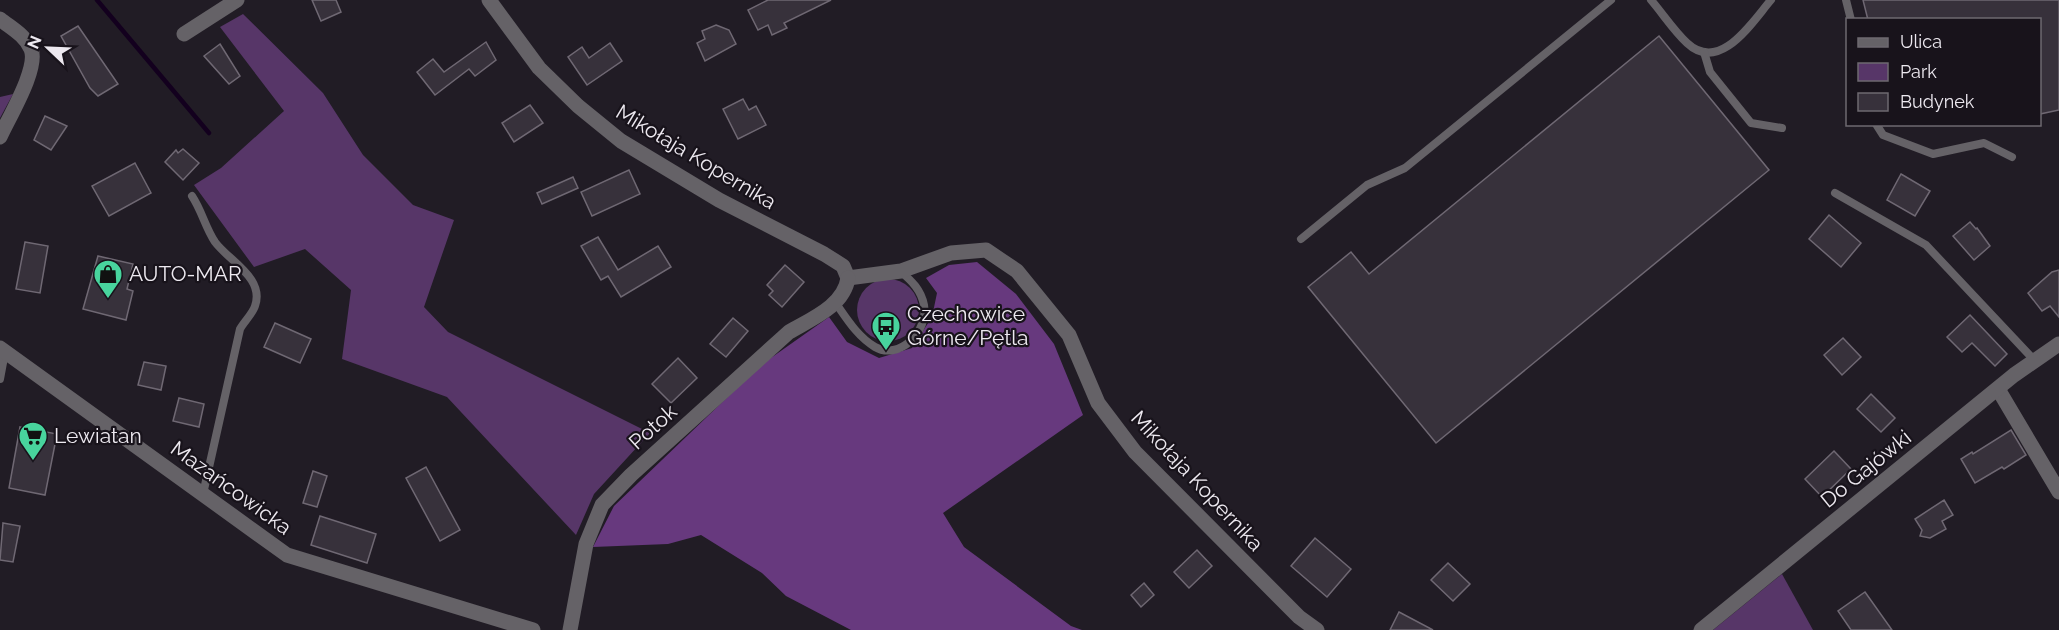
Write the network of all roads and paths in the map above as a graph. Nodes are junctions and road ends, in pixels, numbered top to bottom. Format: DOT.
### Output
graph roads {
  1 [pos="237,0"];
  2 [pos="489,0"];
  3 [pos="1611,0"];
  4 [pos="1651,0"];
  5 [pos="1771,0"];
  6 [pos="1846,0"];
  7 [pos="1850,18"];
  8 [pos="0,19"];
  9 [pos="184,34"];
  10 [pos="1704,52"];
  11 [pos="1877,126"];
  12 [pos="1782,128"];
  13 [pos="0,137"];
  14 [pos="2012,157"];
  15 [pos="1835,193"];
  16 [pos="192,196"];
  17 [pos="1301,239"];
  18 [pos="901,272"];
  19 [pos="848,279"];
  20 [pos="835,302"];
  21 [pos="2059,344"];
  22 [pos="3,350"];
  23 [pos="2035,361"];
  24 [pos="0,379"];
  25 [pos="1998,389"];
  26 [pos="2059,492"];
  27 [pos="203,494"];
  28 [pos="533,630"];
  29 [pos="570,630"];
  30 [pos="1317,630"];
  31 [pos="1701,630"];
  1 -- 9 [label="street"];
  2 -- 19 [label="street, Mikołaja Kopernika"];
  3 -- 17 [label="lane"];
  4 -- 10 [label="lane"];
  5 -- 10 [label="lane"];
  6 -- 7 [label="lane"];
  8 -- 13 [label="street"];
  10 -- 12 [label="lane"];
  11 -- 14 [label="lane"];
  15 -- 23 [label="lane"];
  16 -- 27 [label="lane"];
  18 -- 19 [label="street"];
  18 -- 20 [label="lane"];
  18 -- 30 [label="street, Mikołaja Kopernika"];
  19 -- 20 [label="street"];
  20 -- 29 [label="street, Potok"];
  21 -- 23 [label="street, Do Gajówki"];
  22 -- 24 [label="lane"];
  22 -- 27 [label="street, Mazańcowicka"];
  23 -- 25 [label="street, Do Gajówki"];
  25 -- 26 [label="street"];
  25 -- 31 [label="street, Do Gajówki"];
  27 -- 28 [label="street, Mazańcowicka"];
}
